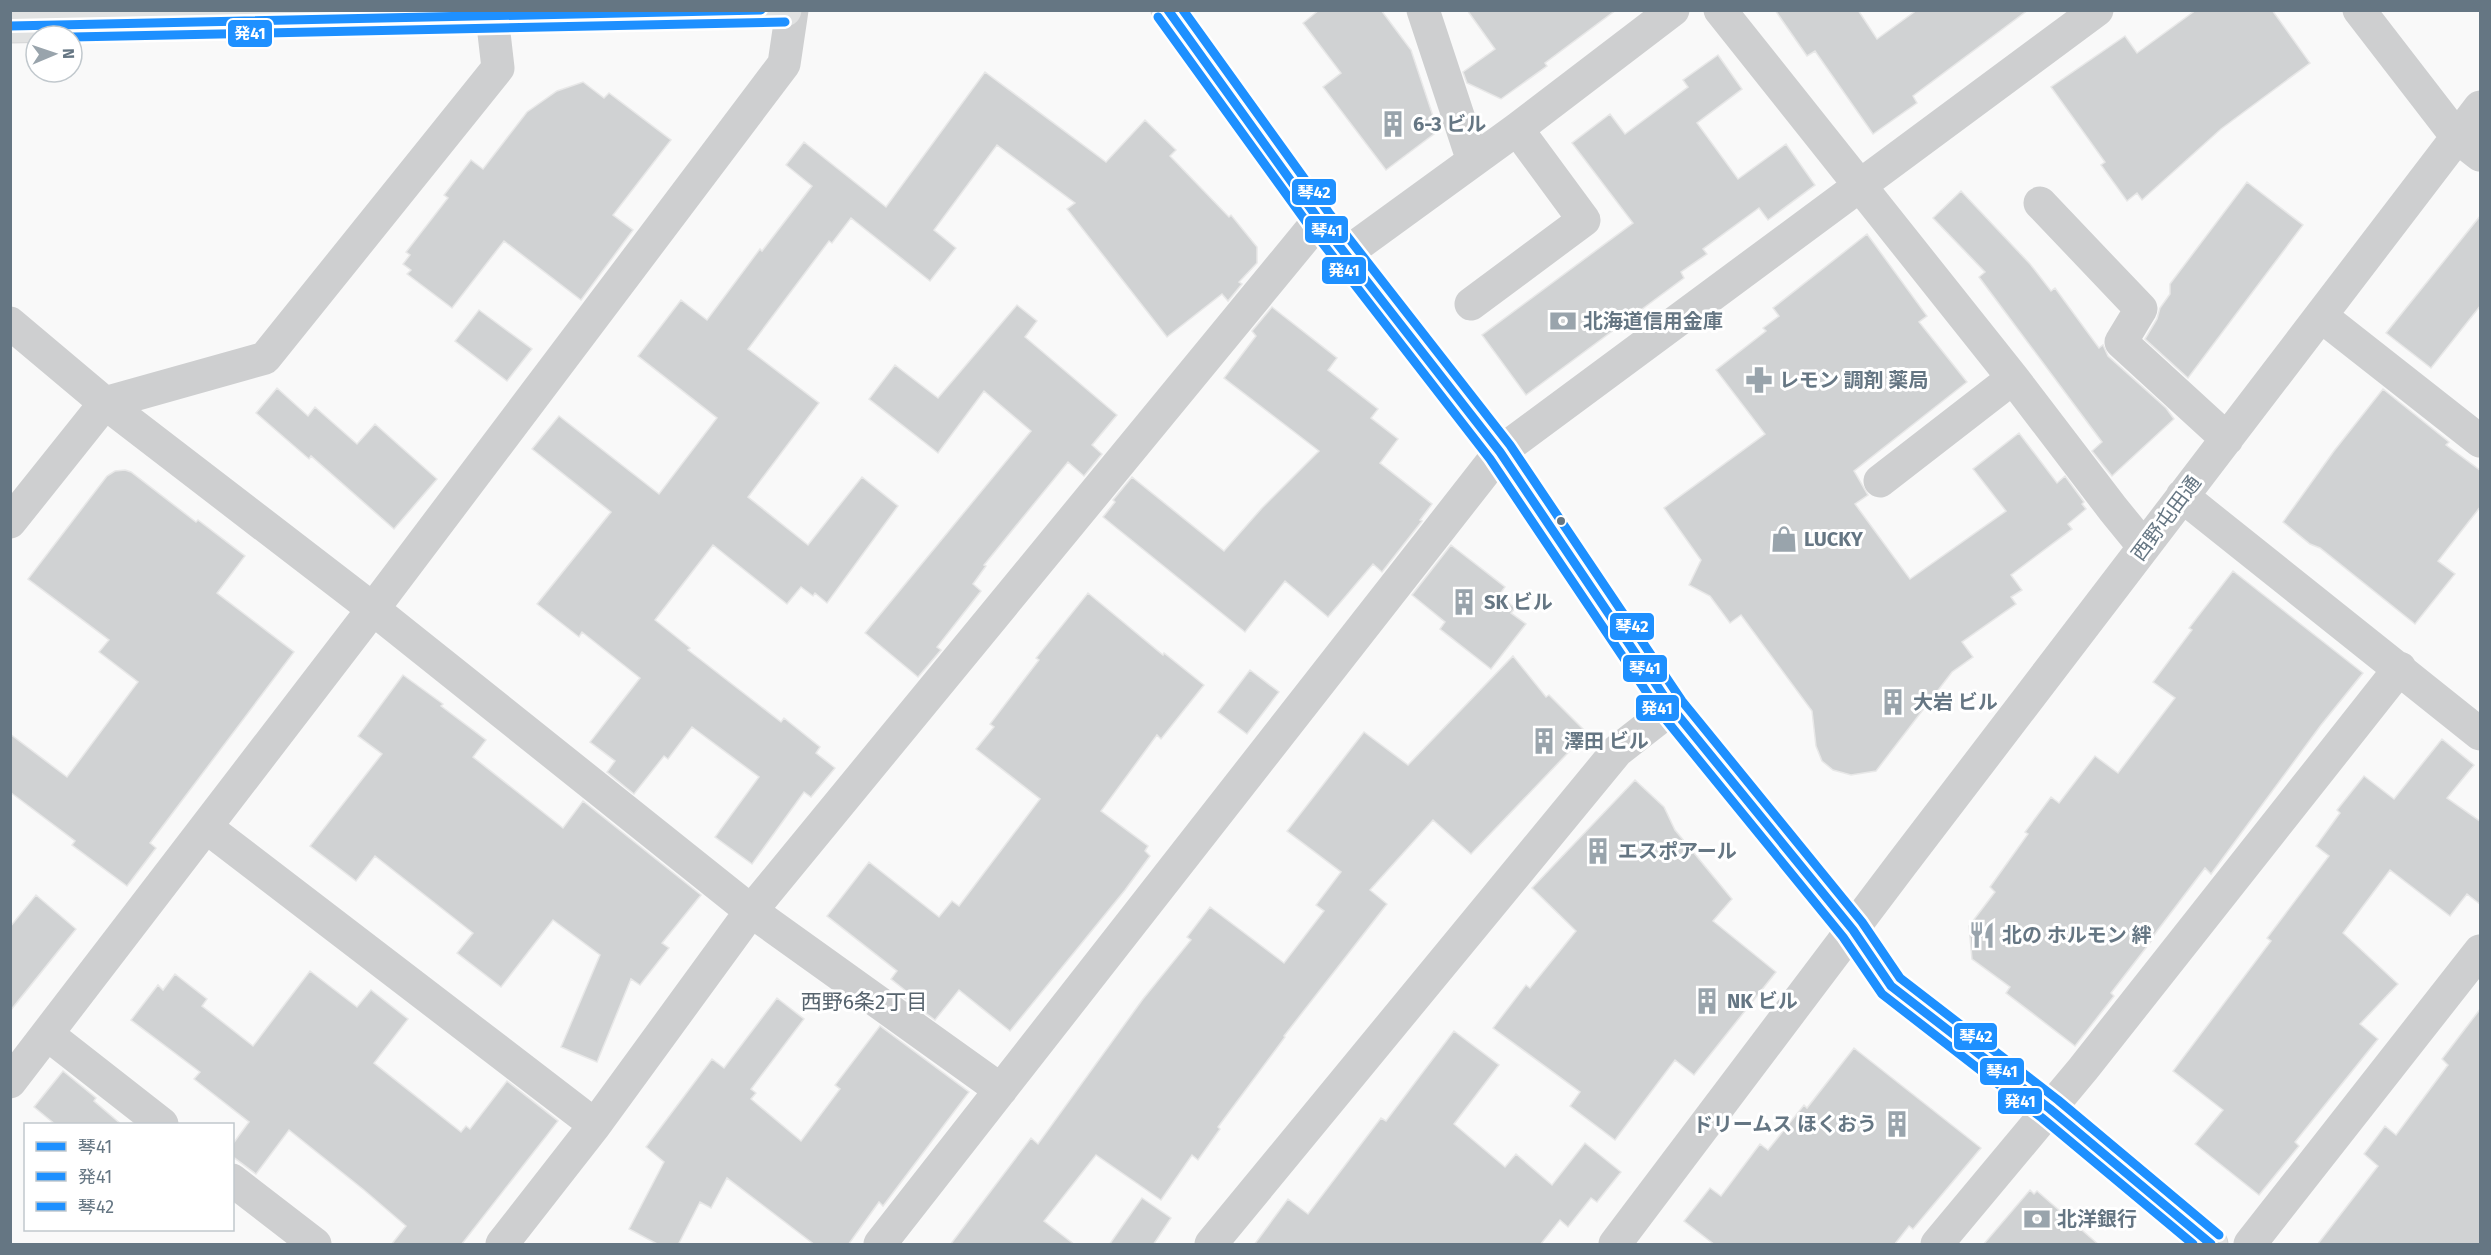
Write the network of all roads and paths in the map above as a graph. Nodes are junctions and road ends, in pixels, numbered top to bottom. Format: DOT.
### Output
graph roads {
  1 [pos="785,10"];
  2 [pos="792,10"];
  3 [pos="1168,10"];
  4 [pos="1423,10"];
  5 [pos="1673,10"];
  6 [pos="1720,10"];
  7 [pos="2097,10"];
  8 [pos="2359,10"];
  9 [pos="492,16"];
  10 [pos="10,26"];
  11 [pos="2481,107"];
  12 [pos="1517,129"];
  13 [pos="2469,146"];
  14 [pos="1473,161"];
  15 [pos="1858,185"];
  16 [pos="2040,203"];
  17 [pos="1319,220"];
  18 [pos="1345,254"];
  19 [pos="1471,304"];
  20 [pos="2321,316"];
  21 [pos="10,323"];
  22 [pos="2013,378"];
  23 [pos="105,403"];
  24 [pos="2227,439"];
  25 [pos="2481,441"];
  26 [pos="1500,452"];
  27 [pos="1880,481"];
  28 [pos="2182,496"];
  29 [pos="10,522"];
  30 [pos="2145,547"];
  31 [pos="373,609"];
  32 [pos="2400,668"];
  33 [pos="1671,708"];
  34 [pos="2481,735"];
  35 [pos="206,827"];
  36 [pos="751,911"];
  37 [pos="1853,930"];
  38 [pos="2481,951"];
  39 [pos="47,1034"];
  40 [pos="10,1082"];
  41 [pos="1001,1090"];
  42 [pos="2050,1108"];
  43 [pos="159,1123"];
  44 [pos="595,1125"];
  45 [pos="234,1182"];
  46 [pos="1623,1242"];
  47 [pos="315,1245"];
  48 [pos="502,1245"];
  49 [pos="880,1245"];
  50 [pos="1211,1245"];
  51 [pos="1937,1245"];
  52 [pos="2211,1245"];
  53 [pos="2250,1245"];
  1 -- 9 [label="main road"];
  2 -- 31 [label="street"];
  3 -- 17 [label="main road"];
  4 -- 14 [label="street"];
  5 -- 12 [label="street"];
  6 -- 15 [label="street"];
  7 -- 15 [label="street"];
  8 -- 13 [label="street"];
  9 -- 10 [label="main road"];
  9 -- 23 [label="street"];
  11 -- 13 [label="street, 西野屯田通"];
  12 -- 14 [label="street"];
  12 -- 19 [label="street"];
  13 -- 20 [label="street, 西野屯田通"];
  14 -- 18 [label="street"];
  15 -- 22 [label="street"];
  15 -- 26 [label="street"];
  16 -- 24 [label="street"];
  17 -- 18 [label="main road"];
  17 -- 36 [label="street"];
  18 -- 26 [label="main road"];
  20 -- 24 [label="street, 西野屯田通"];
  20 -- 25 [label="street"];
  21 -- 23 [label="street"];
  22 -- 27 [label="street"];
  22 -- 30 [label="street"];
  23 -- 29 [label="street"];
  23 -- 31 [label="street"];
  24 -- 28 [label="street, 西野屯田通"];
  26 -- 33 [label="main road"];
  26 -- 41 [label="street"];
  28 -- 30 [label="street, 西野屯田通"];
  28 -- 32 [label="street"];
  30 -- 37 [label="street, 西野屯田通"];
  31 -- 35 [label="street"];
  31 -- 36 [label="street"];
  32 -- 34 [label="street"];
  32 -- 42 [label="street"];
  33 -- 37 [label="main road"];
  33 -- 50 [label="street"];
  35 -- 39 [label="street"];
  35 -- 44 [label="street"];
  36 -- 41 [label="street"];
  36 -- 44 [label="street"];
  37 -- 42 [label="main road"];
  37 -- 46 [label="street, 西野屯田通"];
  38 -- 53 [label="street"];
  39 -- 40 [label="street"];
  39 -- 43 [label="street"];
  41 -- 49 [label="street"];
  42 -- 51 [label="street"];
  42 -- 52 [label="main road"];
  44 -- 48 [label="street"];
  45 -- 47 [label="street"];
}
